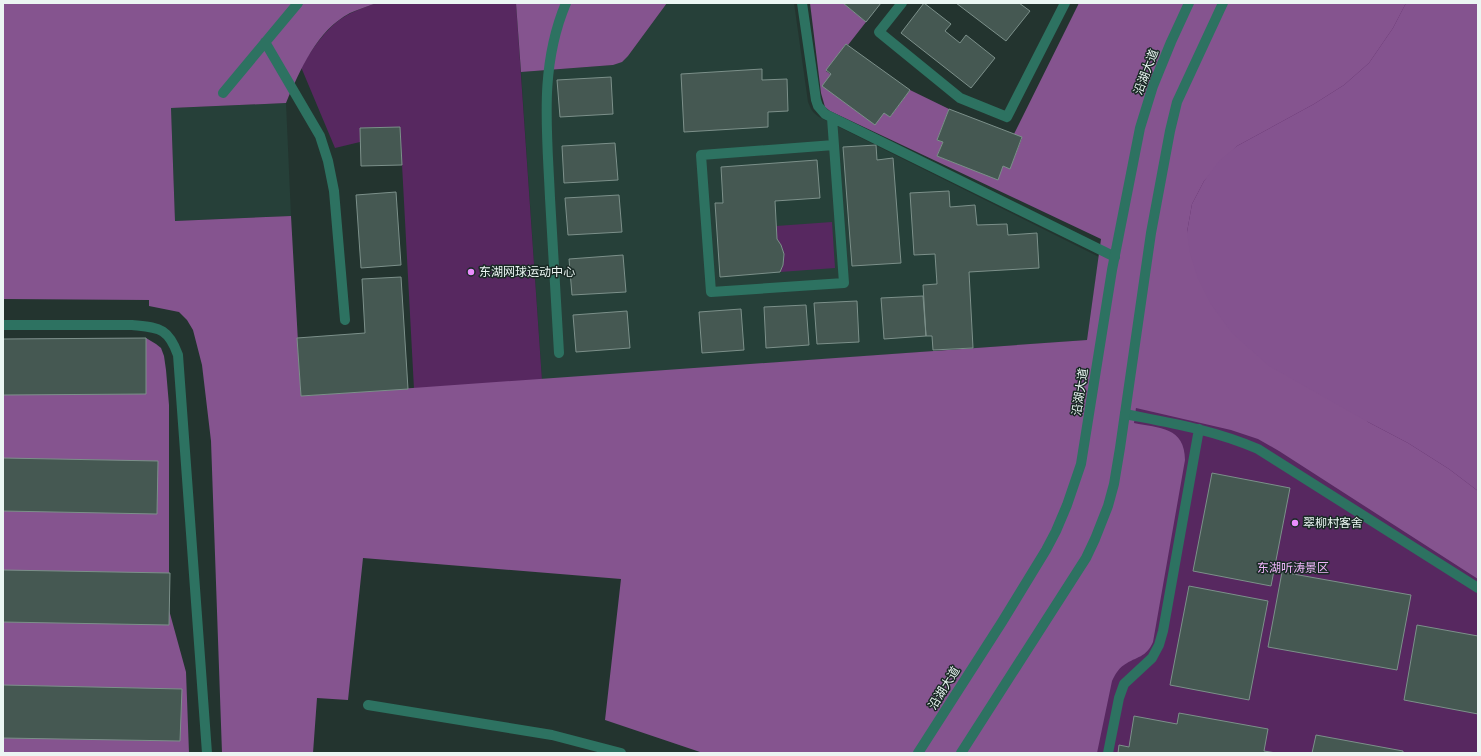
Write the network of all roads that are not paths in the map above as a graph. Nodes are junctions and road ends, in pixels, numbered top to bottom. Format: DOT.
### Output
graph roads {
  1 [pos="298,3"];
  2 [pos="566,3"];
  3 [pos="802,3"];
  4 [pos="902,3"];
  5 [pos="1065,3"];
  6 [pos="1189,3"];
  7 [pos="1223,3"];
  8 [pos="265,42"];
  9 [pos="223,93"];
  10 [pos="832,118"];
  11 [pos="834,145"];
  12 [pos="1115,257"];
  13 [pos="345,320"];
  14 [pos="3,325"];
  15 [pos="559,353"];
  16 [pos="1125,414"];
  17 [pos="1199,429"];
  18 [pos="1478,588"];
  19 [pos="368,705"];
  20 [pos="207,753"];
  21 [pos="621,753"];
  22 [pos="918,753"];
  23 [pos="961,753"];
  24 [pos="1108,753"];
  1 -- 8 [label="street"];
  2 -- 15 [label="street"];
  3 -- 10 [label="street"];
  4 -- 5 [label="street"];
  6 -- 12 [label="street, 沿湖大道"];
  7 -- 16 [label="street"];
  8 -- 9 [label="street"];
  8 -- 13 [label="street"];
  10 -- 11 [label="street"];
  10 -- 12 [label="street"];
  11 -- 11 [label="street"];
  12 -- 22 [label="street, 沿湖大道"];
  14 -- 20 [label="street"];
  16 -- 17 [label="street"];
  16 -- 23 [label="street"];
  17 -- 18 [label="street"];
  17 -- 24 [label="street"];
  19 -- 21 [label="street"];
}
